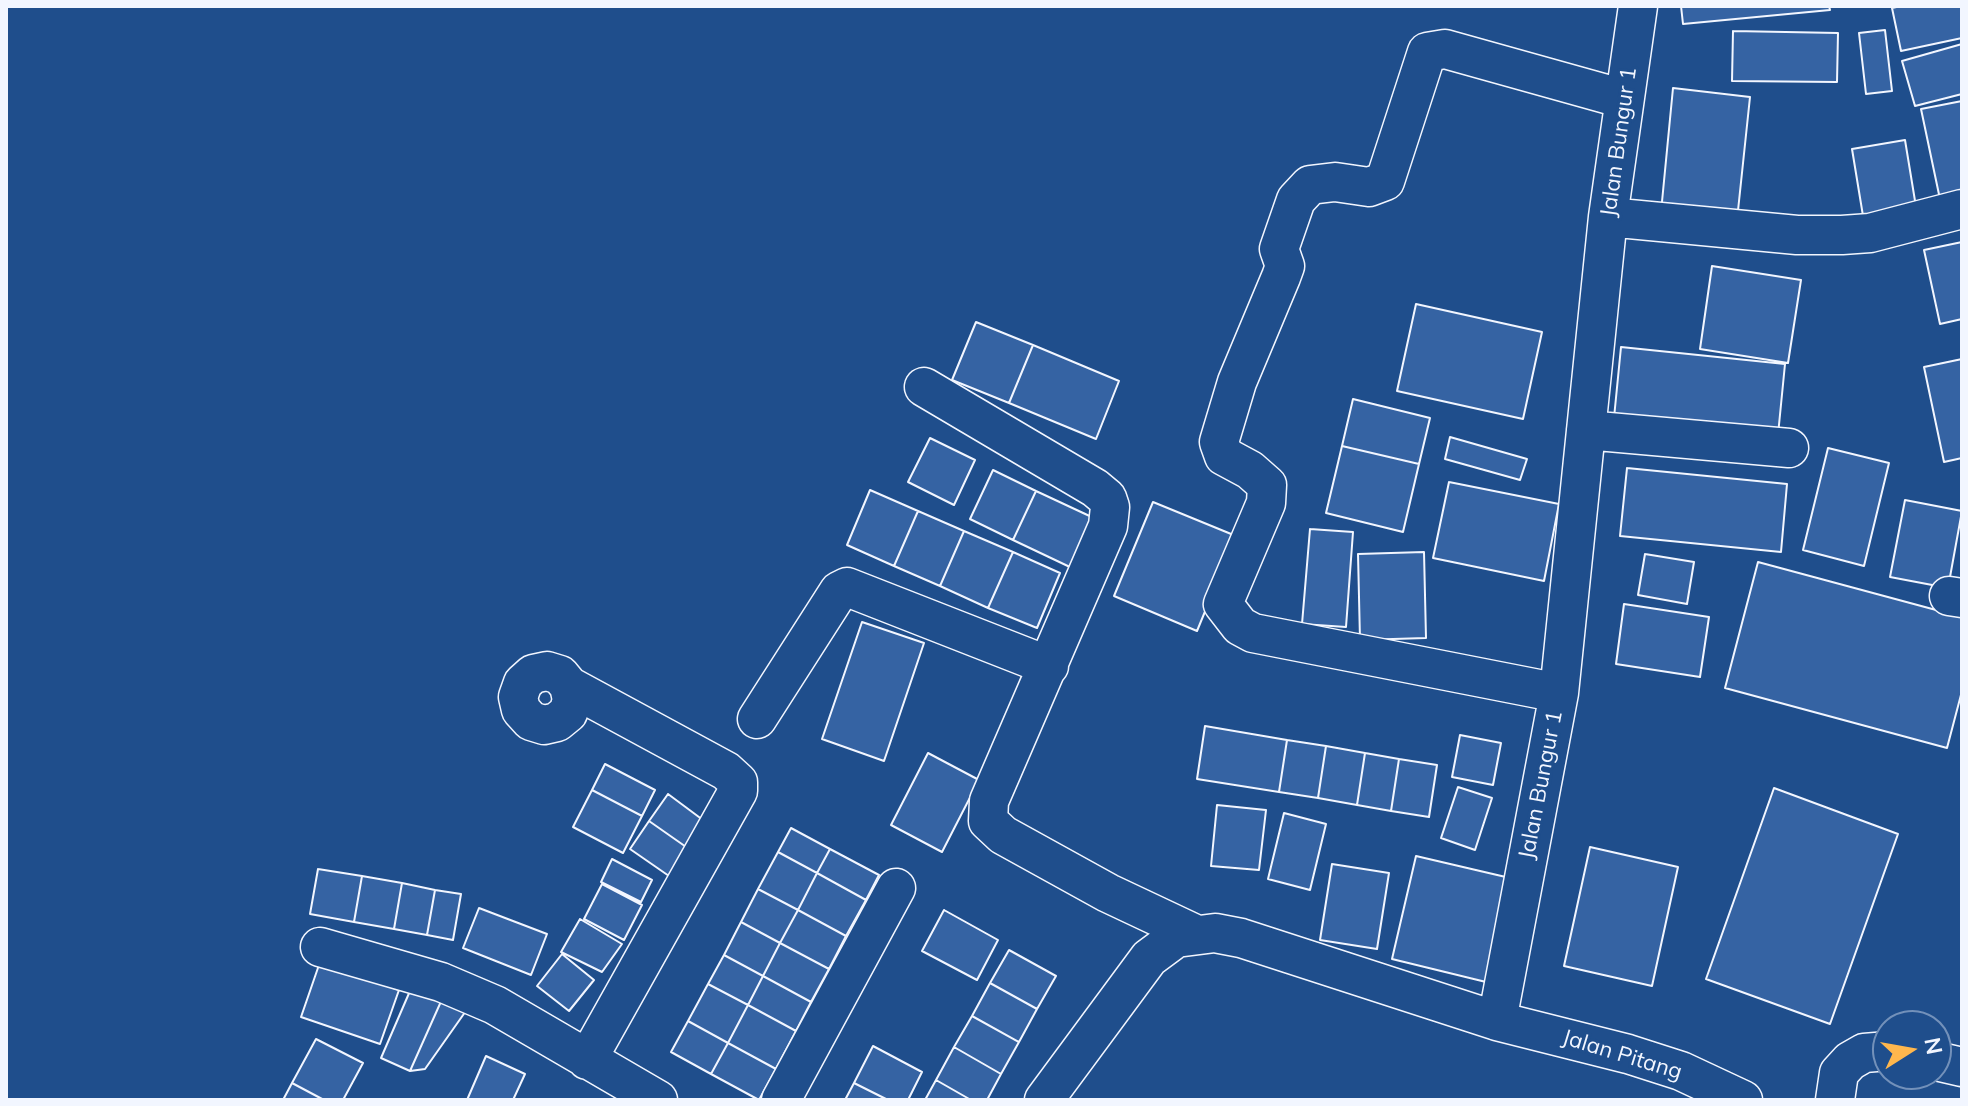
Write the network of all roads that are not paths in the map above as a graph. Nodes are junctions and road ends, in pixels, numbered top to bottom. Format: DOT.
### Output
graph roads {
  1 [pos="1638,6"];
  2 [pos="1624,99"];
  3 [pos="1962,209"];
  4 [pos="1608,217"];
  5 [pos="924,387"];
  6 [pos="1585,440"];
  7 [pos="1787,456"];
  8 [pos="1049,666"];
  9 [pos="569,686"];
  10 [pos="1559,693"];
  11 [pos="757,719"];
  12 [pos="896,888"];
  13 [pos="1195,934"];
  14 [pos="320,947"];
  15 [pos="1497,1021"];
  16 [pos="1872,1052"];
  17 [pos="587,1060"];
  18 [pos="1827,1097"];
  19 [pos="658,1100"];
  20 [pos="781,1100"];
  21 [pos="1044,1100"];
  22 [pos="1743,1100"];
  1 -- 2 [label="street, Jalan Bungur 1"];
  2 -- 4 [label="street, Jalan Bungur 1"];
  2 -- 10 [label="street"];
  3 -- 4 [label="street"];
  4 -- 6 [label="street, Jalan Bungur 1"];
  5 -- 8 [label="street"];
  6 -- 7 [label="street"];
  6 -- 10 [label="street, Jalan Bungur 1"];
  8 -- 11 [label="street"];
  8 -- 13 [label="street"];
  9 -- 17 [label="street"];
  10 -- 15 [label="street, Jalan Bungur 1"];
  12 -- 20 [label="street"];
  13 -- 15 [label="street"];
  13 -- 21 [label="street"];
  14 -- 17 [label="street"];
  15 -- 22 [label="street, Jalan Pitang"];
  16 -- 18 [label="street"];
  17 -- 19 [label="street"];
}
